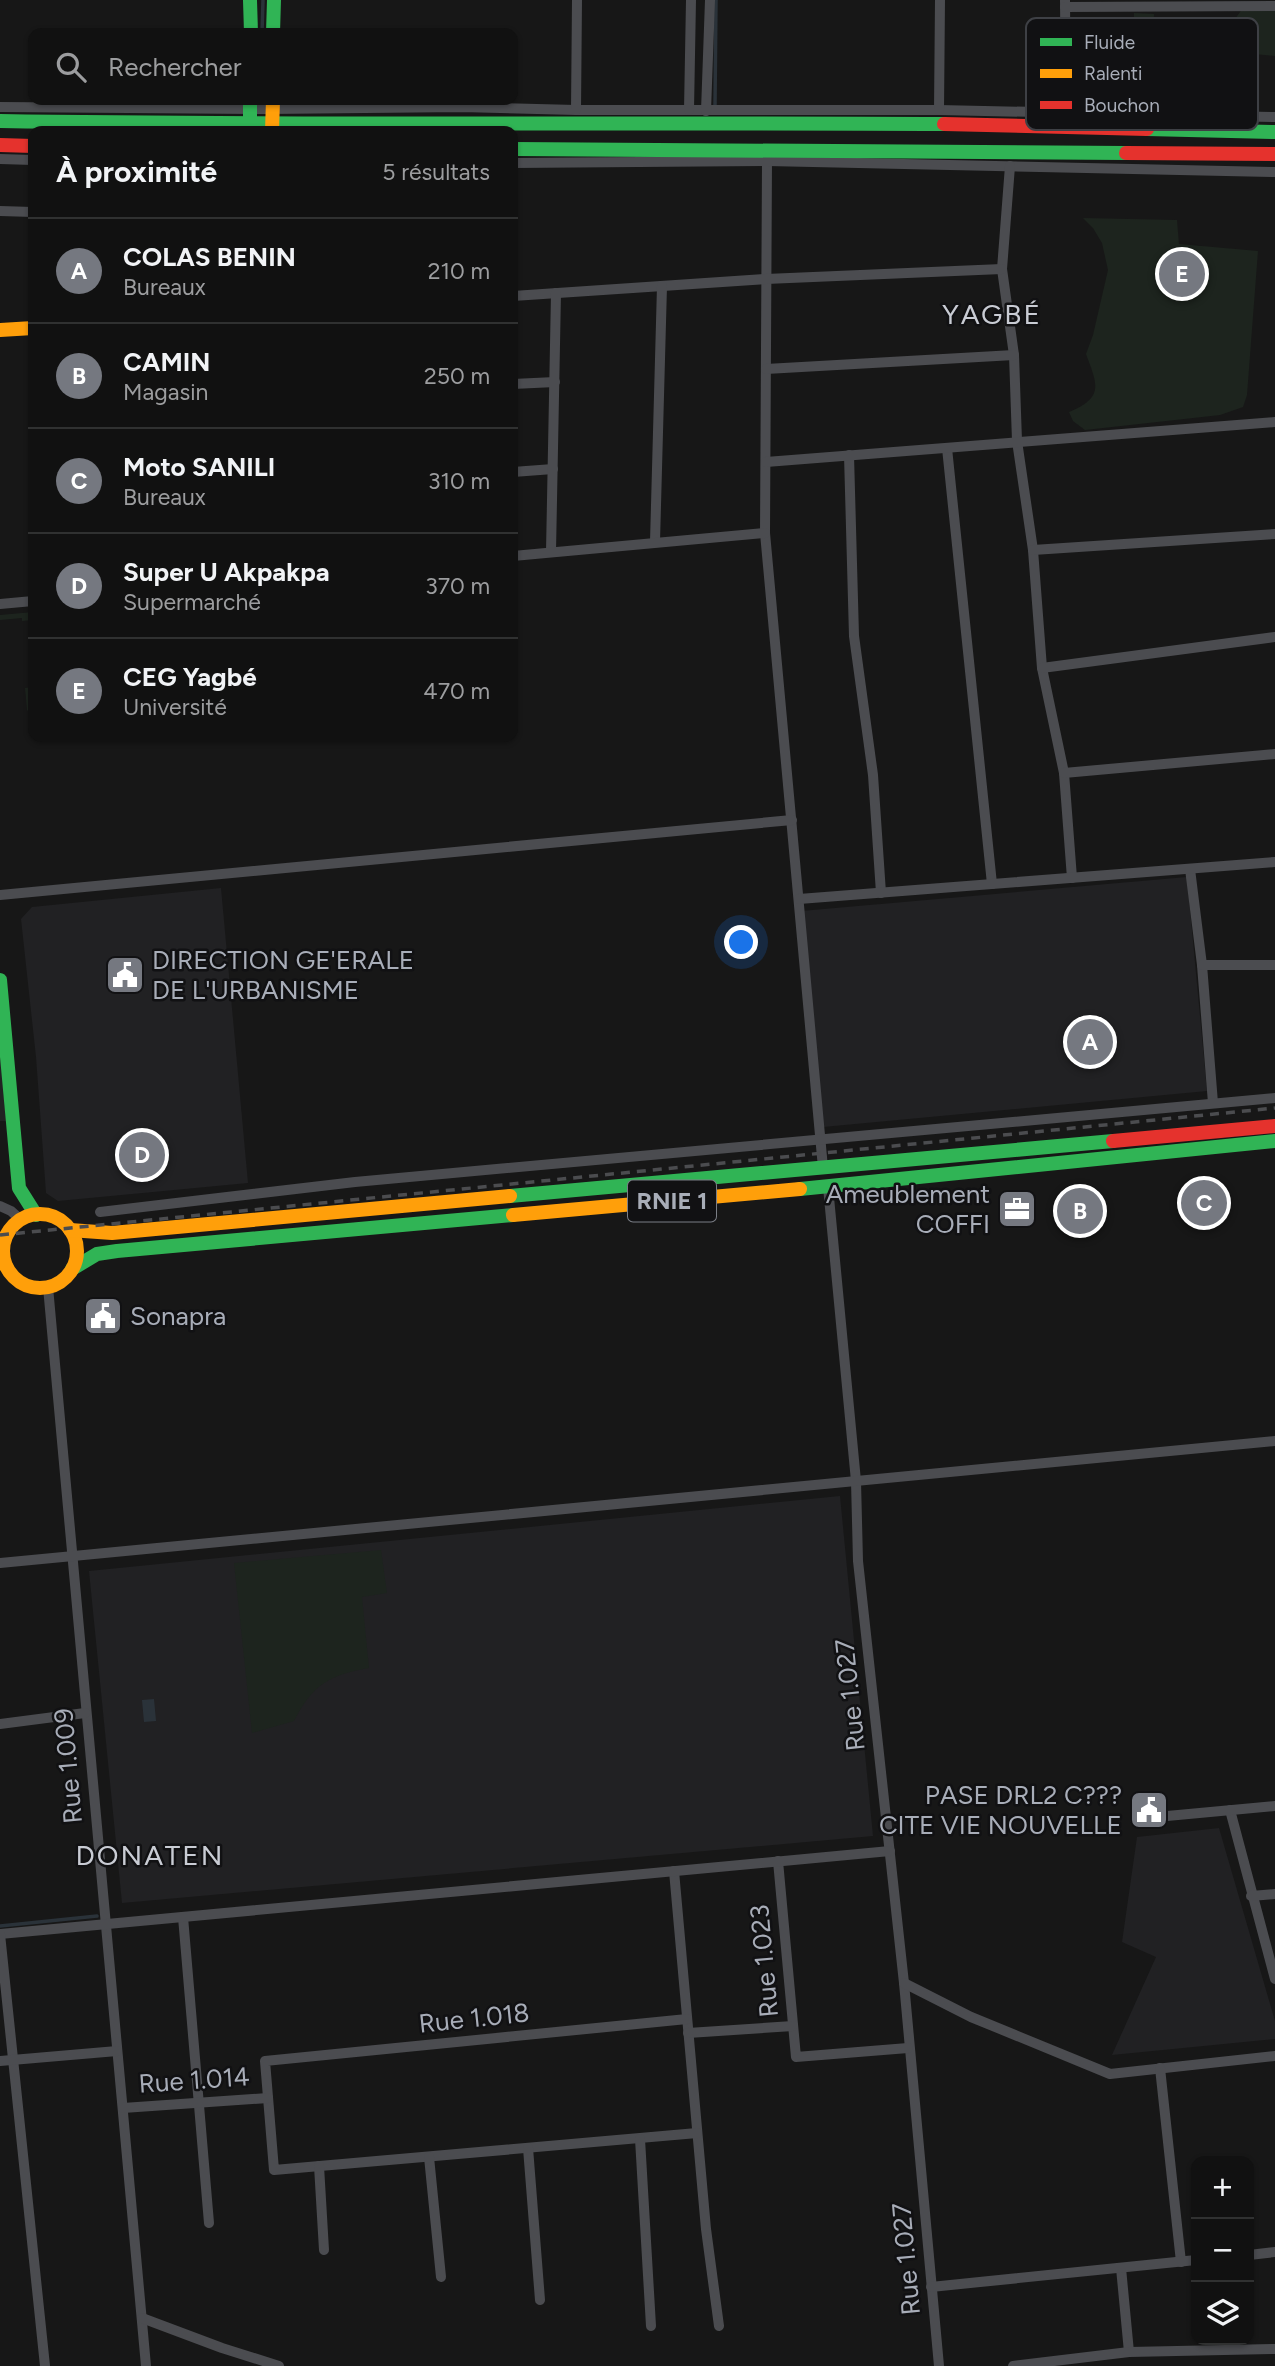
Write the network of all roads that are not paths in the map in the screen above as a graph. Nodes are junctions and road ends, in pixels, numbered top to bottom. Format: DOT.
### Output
graph roads {
  1 [pos="250,0"];
  2 [pos="274,0"];
  3 [pos="577,0"];
  4 [pos="691,0"];
  5 [pos="710,0"];
  6 [pos="940,0"];
  7 [pos="1065,3"];
  8 [pos="1275,6"];
  9 [pos="251,28"];
  10 [pos="273,28"];
  11 [pos="167,105"];
  12 [pos="250,105"];
  13 [pos="273,105"];
  14 [pos="336,105"];
  15 [pos="0,107"];
  16 [pos="576,110"];
  17 [pos="689,110"];
  18 [pos="939,110"];
  19 [pos="706,111"];
  20 [pos="1026,112"];
  21 [pos="0,121"];
  22 [pos="179,126"];
  23 [pos="250,126"];
  24 [pos="272,126"];
  25 [pos="365,126"];
  26 [pos="1026,126"];
  27 [pos="1228,130"];
  28 [pos="1275,131"];
  29 [pos="0,145"];
  30 [pos="28,146"];
  31 [pos="518,149"];
  32 [pos="1275,154"];
  33 [pos="0,159"];
  34 [pos="28,160"];
  35 [pos="767,161"];
  36 [pos="518,163"];
  37 [pos="1010,166"];
  38 [pos="1275,172"];
  39 [pos="0,211"];
  40 [pos="28,212"];
  41 [pos="1002,269"];
  42 [pos="766,279"];
  43 [pos="662,286"];
  44 [pos="556,293"];
  45 [pos="518,296"];
  46 [pos="28,328"];
  47 [pos="0,330"];
  48 [pos="1014,355"];
  49 [pos="766,369"];
  50 [pos="555,382"];
  51 [pos="518,384"];
  52 [pos="1275,422"];
  53 [pos="1017,441"];
  54 [pos="947,448"];
  55 [pos="849,454"];
  56 [pos="766,462"];
  57 [pos="553,469"];
  58 [pos="518,472"];
  59 [pos="765,533"];
  60 [pos="1275,534"];
  61 [pos="655,542"];
  62 [pos="1033,550"];
  63 [pos="551,552"];
  64 [pos="518,555"];
  65 [pos="28,601"];
  66 [pos="0,604"];
  67 [pos="1275,637"];
  68 [pos="1042,668"];
  69 [pos="1275,754"];
  70 [pos="1064,773"];
  71 [pos="792,820"];
  72 [pos="1275,862"];
  73 [pos="1190,869"];
  74 [pos="1072,878"];
  75 [pos="992,884"];
  76 [pos="881,893"];
  77 [pos="0,895"];
  78 [pos="799,900"];
  79 [pos="1202,965"];
  80 [pos="1275,965"];
  81 [pos="0,979"];
  82 [pos="1275,1098"];
  83 [pos="1213,1103"];
  84 [pos="1275,1126"];
  85 [pos="821,1140"];
  86 [pos="1275,1141"];
  87 [pos="823,1168"];
  88 [pos="828,1187"];
  89 [pos="0,1206"];
  90 [pos="100,1212"];
  91 [pos="36,1215"];
  92 [pos="18,1222"];
  93 [pos="70,1230"];
  94 [pos="0,1233"];
  95 [pos="72,1269"];
  96 [pos="0,1274"];
  97 [pos="16,1278"];
  98 [pos="48,1287"];
  99 [pos="1275,1441"];
  100 [pos="856,1481"];
  101 [pos="72,1556"];
  102 [pos="0,1563"];
  103 [pos="85,1713"];
  104 [pos="0,1724"];
  105 [pos="1275,1806"];
  106 [pos="1230,1810"];
  107 [pos="1135,1819"];
  108 [pos="890,1851"];
  109 [pos="778,1861"];
  110 [pos="674,1871"];
  111 [pos="1275,1894"];
  112 [pos="1251,1896"];
  113 [pos="183,1917"];
  114 [pos="106,1924"];
  115 [pos="0,1934"];
  116 [pos="1275,1979"];
  117 [pos="904,1983"];
  118 [pos="687,2019"];
  119 [pos="793,2026"];
  120 [pos="688,2034"];
  121 [pos="908,2048"];
  122 [pos="117,2051"];
  123 [pos="1275,2056"];
  124 [pos="13,2060"];
  125 [pos="0,2061"];
  126 [pos="1160,2068"];
  127 [pos="268,2098"];
  128 [pos="200,2101"];
  129 [pos="122,2108"];
  130 [pos="697,2133"];
  131 [pos="640,2139"];
  132 [pos="528,2148"];
  133 [pos="429,2157"];
  134 [pos="319,2166"];
  135 [pos="209,2223"];
  136 [pos="324,2250"];
  137 [pos="1275,2252"];
  138 [pos="1254,2254"];
  139 [pos="1191,2261"];
  140 [pos="1181,2262"];
  141 [pos="1121,2268"];
  142 [pos="441,2277"];
  143 [pos="931,2287"];
  144 [pos="540,2300"];
  145 [pos="142,2318"];
  146 [pos="651,2326"];
  147 [pos="719,2326"];
  148 [pos="1275,2348"];
  149 [pos="1129,2352"];
  150 [pos="45,2366"];
  151 [pos="146,2366"];
  152 [pos="279,2366"];
  153 [pos="939,2366"];
  154 [pos="1013,2366"];
  1 -- 9 [label="main road"];
  2 -- 10 [label="main road"];
  3 -- 16 [label="street"];
  4 -- 17 [label="street"];
  5 -- 19 [label="street"];
  6 -- 18 [label="street"];
  7 -- 8 [label="street"];
  11 -- 15 [label="street"];
  12 -- 23 [label="main road"];
  13 -- 24 [label="main road"];
  14 -- 16 [label="street"];
  16 -- 17 [label="street"];
  17 -- 19 [label="street"];
  18 -- 19 [label="street"];
  18 -- 20 [label="street"];
  21 -- 22 [label="main road"];
  25 -- 26 [label="main road"];
  27 -- 28 [label="main road"];
  29 -- 30 [label="main road"];
  31 -- 32 [label="main road"];
  33 -- 34 [label="street"];
  35 -- 36 [label="street"];
  35 -- 37 [label="street"];
  35 -- 42 [label="street"];
  37 -- 38 [label="street"];
  37 -- 41 [label="street"];
  39 -- 40 [label="street"];
  41 -- 42 [label="street"];
  41 -- 48 [label="street"];
  42 -- 43 [label="street"];
  42 -- 49 [label="street"];
  43 -- 44 [label="street"];
  43 -- 61 [label="street"];
  44 -- 45 [label="street"];
  44 -- 50 [label="street"];
  46 -- 47 [label="main road"];
  48 -- 49 [label="street"];
  48 -- 53 [label="street"];
  49 -- 56 [label="street"];
  50 -- 51 [label="street"];
  50 -- 57 [label="street"];
  52 -- 53 [label="street"];
  53 -- 54 [label="street"];
  53 -- 62 [label="street"];
  54 -- 55 [label="street"];
  54 -- 75 [label="street"];
  55 -- 56 [label="street"];
  55 -- 76 [label="street"];
  56 -- 59 [label="street"];
  57 -- 58 [label="street"];
  57 -- 63 [label="street"];
  59 -- 61 [label="street"];
  59 -- 71 [label="street"];
  60 -- 62 [label="street"];
  61 -- 63 [label="street"];
  62 -- 68 [label="street"];
  63 -- 64 [label="street"];
  65 -- 66 [label="street"];
  67 -- 68 [label="street"];
  68 -- 70 [label="street"];
  69 -- 70 [label="street"];
  70 -- 74 [label="street"];
  71 -- 77 [label="street"];
  71 -- 78 [label="street"];
  72 -- 73 [label="street"];
  73 -- 74 [label="street"];
  73 -- 79 [label="street"];
  74 -- 75 [label="street"];
  75 -- 76 [label="street"];
  76 -- 78 [label="street"];
  78 -- 85 [label="street"];
  79 -- 80 [label="street"];
  79 -- 83 [label="street"];
  81 -- 91 [label="main road"];
  82 -- 83 [label="street"];
  83 -- 85 [label="street"];
  84 -- 87 [label="main road, RNIE 1"];
  85 -- 87 [label="street"];
  85 -- 90 [label="street"];
  86 -- 88 [label="main road, RNIE 1"];
  87 -- 93 [label="main road, RNIE 1"];
  88 -- 95 [label="main road, RNIE 1"];
  88 -- 100 [label="street, Rue 1.027"];
  89 -- 92 [label="street"];
  91 -- 92 [label="main road"];
  91 -- 93 [label="main road, RNIE 1"];
  92 -- 94 [label="main road"];
  92 -- 97 [label="main road"];
  93 -- 95 [label="main road"];
  95 -- 98 [label="main road, RNIE 1"];
  96 -- 97 [label="main road"];
  97 -- 98 [label="main road"];
  98 -- 101 [label="street, Rue 1.009"];
  99 -- 100 [label="street"];
  100 -- 101 [label="street"];
  100 -- 108 [label="street, Rue 1.027"];
  101 -- 102 [label="street"];
  101 -- 103 [label="street, Rue 1.009"];
  103 -- 104 [label="street"];
  103 -- 114 [label="street, Rue 1.009"];
  105 -- 106 [label="street"];
  106 -- 107 [label="street"];
  106 -- 112 [label="street"];
  108 -- 109 [label="street"];
  108 -- 117 [label="street, Rue 1.027"];
  109 -- 110 [label="street"];
  109 -- 119 [label="street, Rue 1.023"];
  110 -- 113 [label="street"];
  110 -- 118 [label="street"];
  111 -- 112 [label="street"];
  112 -- 116 [label="street"];
  113 -- 114 [label="street"];
  113 -- 128 [label="street"];
  114 -- 115 [label="street"];
  114 -- 122 [label="street, Rue 1.009"];
  115 -- 124 [label="street"];
  117 -- 121 [label="street, Rue 1.027"];
  117 -- 126 [label="street"];
  118 -- 120 [label="street"];
  118 -- 127 [label="street, Rue 1.018"];
  119 -- 120 [label="street"];
  119 -- 121 [label="street, Rue 1.023"];
  120 -- 130 [label="street"];
  121 -- 143 [label="street, Rue 1.027"];
  122 -- 124 [label="street"];
  122 -- 129 [label="street, Rue 1.009"];
  123 -- 126 [label="street"];
  124 -- 125 [label="street"];
  124 -- 150 [label="street"];
  126 -- 140 [label="street"];
  127 -- 128 [label="street, Rue 1.014"];
  127 -- 134 [label="street"];
  128 -- 129 [label="street, Rue 1.014"];
  128 -- 135 [label="street"];
  129 -- 145 [label="street, Rue 1.009"];
  130 -- 131 [label="street"];
  130 -- 147 [label="street"];
  131 -- 132 [label="street"];
  131 -- 146 [label="street"];
  132 -- 133 [label="street"];
  132 -- 144 [label="street"];
  133 -- 134 [label="street"];
  133 -- 142 [label="street"];
  134 -- 136 [label="street"];
  137 -- 138 [label="street"];
  139 -- 140 [label="street"];
  140 -- 141 [label="street"];
  141 -- 143 [label="street"];
  141 -- 149 [label="street"];
  143 -- 153 [label="street, Rue 1.027"];
  145 -- 151 [label="street, Rue 1.009"];
  145 -- 152 [label="street"];
  148 -- 149 [label="street"];
  149 -- 154 [label="street"];
}
